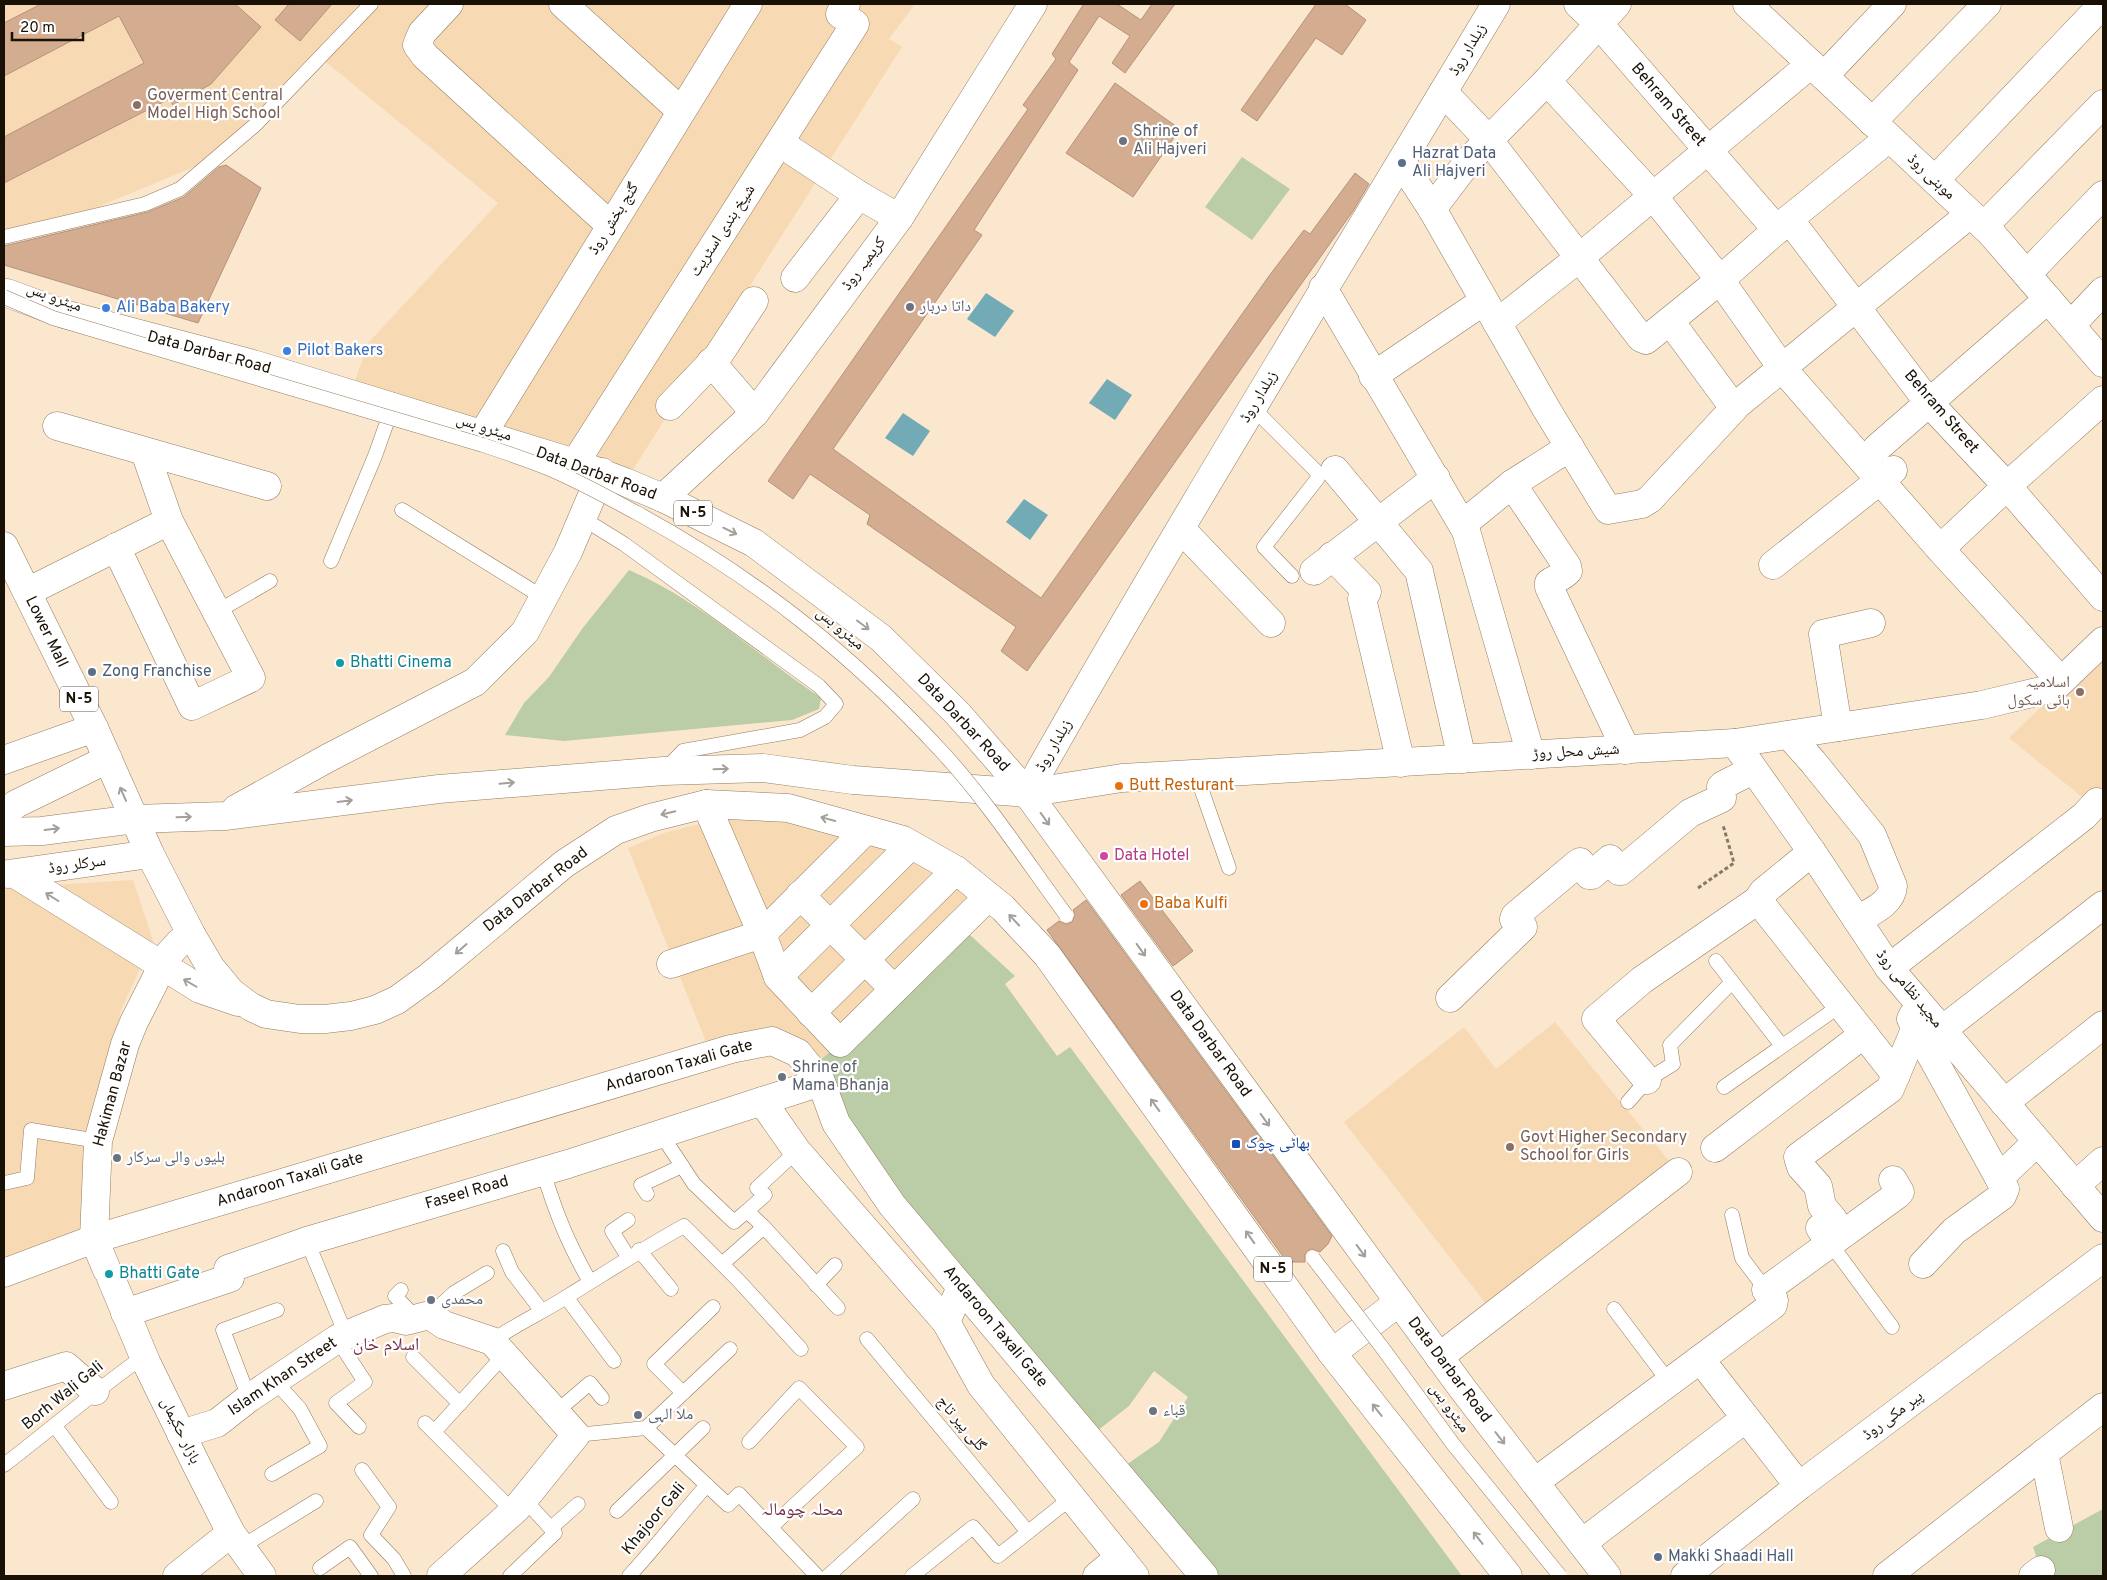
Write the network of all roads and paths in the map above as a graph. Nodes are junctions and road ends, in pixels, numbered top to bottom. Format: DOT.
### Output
graph roads {
  1 [pos="371,4"];
  2 [pos="449,4"];
  3 [pos="563,4"];
  4 [pos="748,4"];
  5 [pos="846,4"];
  6 [pos="1033,4"];
  7 [pos="1496,4"];
  8 [pos="1578,4"];
  9 [pos="1617,4"];
  10 [pos="1747,4"];
  11 [pos="1892,4"];
  12 [pos="2103,4"];
  13 [pos="1978,7"];
  14 [pos="1598,23"];
  15 [pos="1817,70"];
  16 [pos="1548,81"];
  17 [pos="1443,92"];
  18 [pos="2103,104"];
  19 [pos="681,111"];
  20 [pos="1880,130"];
  21 [pos="1488,139"];
  22 [pos="780,143"];
  23 [pos="1707,151"];
  24 [pos="1402,163"];
  25 [pos="1935,180"];
  26 [pos="859,195"];
  27 [pos="2103,195"];
  28 [pos="1653,196"];
  29 [pos="1432,209"];
  30 [pos="899,218"];
  31 [pos="1977,220"];
  32 [pos="1783,224"];
  33 [pos="610,225"];
  34 [pos="4,237"];
  35 [pos="1579,258"];
  36 [pos="2027,274"];
  37 [pos="795,278"];
  38 [pos="1720,280"];
  39 [pos="1323,288"];
  40 [pos="2103,291"];
  41 [pos="4,292"];
  42 [pos="4,297"];
  43 [pos="2048,298"];
  44 [pos="754,301"];
  45 [pos="1857,306"];
  46 [pos="1490,312"];
  47 [pos="1670,321"];
  48 [pos="2071,325"];
  49 [pos="711,362"];
  50 [pos="2103,363"];
  51 [pos="1782,368"];
  52 [pos="1373,376"];
  53 [pos="2103,400"];
  54 [pos="1929,403"];
  55 [pos="670,406"];
  56 [pos="392,407"];
  57 [pos="1252,407"];
  58 [pos="1734,408"];
  59 [pos="754,413"];
  60 [pos="57,426"];
  61 [pos="482,435"];
  62 [pos="1570,447"];
  63 [pos="1877,448"];
  64 [pos="145,452"];
  65 [pos="575,463"];
  66 [pos="1335,470"];
  67 [pos="602,472"];
  68 [pos="1887,475"];
  69 [pos="1436,478"];
  70 [pos="1512,484"];
  71 [pos="267,486"];
  72 [pos="2008,486"];
  73 [pos="663,498"];
  74 [pos="402,510"];
  75 [pos="582,518"];
  76 [pos="169,521"];
  77 [pos="1377,521"];
  78 [pos="1463,524"];
  79 [pos="1181,529"];
  80 [pos="4,546"];
  81 [pos="116,547"];
  82 [pos="1940,550"];
  83 [pos="331,561"];
  84 [pos="1773,565"];
  85 [pos="1313,568"];
  86 [pos="270,581"];
  87 [pos="27,592"];
  88 [pos="2103,597"];
  89 [pos="544,598"];
  90 [pos="218,611"];
  91 [pos="1271,623"];
  92 [pos="1871,623"];
  93 [pos="2103,641"];
  94 [pos="2061,681"];
  95 [pos="1838,727"];
  96 [pos="94,728"];
  97 [pos="1788,735"];
  98 [pos="1735,743"];
  99 [pos="1626,750"];
  100 [pos="1531,755"];
  101 [pos="108,759"];
  102 [pos="1462,759"];
  103 [pos="4,760"];
  104 [pos="1401,762"];
  105 [pos="1753,770"];
  106 [pos="664,771"];
  107 [pos="1196,774"];
  108 [pos="1027,793"];
  109 [pos="1716,800"];
  110 [pos="2097,802"];
  111 [pos="706,804"];
  112 [pos="4,812"];
  113 [pos="225,816"];
  114 [pos="135,819"];
  115 [pos="866,830"];
  116 [pos="4,832"];
  117 [pos="911,846"];
  118 [pos="1812,852"];
  119 [pos="150,854"];
  120 [pos="1229,868"];
  121 [pos="956,870"];
  122 [pos="9,874"];
  123 [pos="1698,888"];
  124 [pos="800,895"];
  125 [pos="988,896"];
  126 [pos="1758,900"];
  127 [pos="2103,905"];
  128 [pos="1066,916"];
  129 [pos="1857,920"];
  130 [pos="830,925"];
  131 [pos="191,934"];
  132 [pos="762,934"];
  133 [pos="865,960"];
  134 [pos="1716,961"];
  135 [pos="671,964"];
  136 [pos="162,966"];
  137 [pos="1889,968"];
  138 [pos="778,977"];
  139 [pos="1732,982"];
  140 [pos="894,989"];
  141 [pos="1450,998"];
  142 [pos="1841,1005"];
  143 [pos="251,1007"];
  144 [pos="811,1012"];
  145 [pos="1917,1015"];
  146 [pos="2103,1025"];
  147 [pos="1942,1030"];
  148 [pos="1864,1034"];
  149 [pos="1782,1046"];
  150 [pos="1896,1075"];
  151 [pos="1648,1080"];
  152 [pos="821,1082"];
  153 [pos="1724,1087"];
  154 [pos="762,1101"];
  155 [pos="1628,1102"];
  156 [pos="2004,1103"];
  157 [pos="661,1134"];
  158 [pos="98,1141"];
  159 [pos="2037,1142"];
  160 [pos="1715,1148"];
  161 [pos="797,1151"];
  162 [pos="2103,1161"];
  163 [pos="682,1166"];
  164 [pos="543,1172"];
  165 [pos="1678,1172"];
  166 [pos="1999,1178"];
  167 [pos="1893,1180"];
  168 [pos="4,1184"];
  169 [pos="2075,1186"];
  170 [pos="647,1194"];
  171 [pos="747,1211"];
  172 [pos="1732,1214"];
  173 [pos="2103,1218"];
  174 [pos="628,1220"];
  175 [pos="764,1228"];
  176 [pos="94,1239"];
  177 [pos="308,1241"];
  178 [pos="1830,1242"];
  179 [pos="503,1251"];
  180 [pos="634,1254"];
  181 [pos="1313,1258"];
  182 [pos="2103,1258"];
  183 [pos="722,1264"];
  184 [pos="1923,1264"];
  185 [pos="835,1265"];
  186 [pos="4,1273"];
  187 [pos="487,1273"];
  188 [pos="109,1274"];
  189 [pos="590,1282"];
  190 [pos="816,1285"];
  191 [pos="961,1287"];
  192 [pos="671,1289"];
  193 [pos="401,1290"];
  194 [pos="1766,1290"];
  195 [pos="566,1297"];
  196 [pos="1399,1302"];
  197 [pos="713,1307"];
  198 [pos="838,1308"];
  199 [pos="1614,1309"];
  200 [pos="276,1310"];
  201 [pos="541,1310"];
  202 [pos="125,1313"];
  203 [pos="424,1317"];
  204 [pos="946,1322"];
  205 [pos="1892,1327"];
  206 [pos="342,1337"];
  207 [pos="868,1339"];
  208 [pos="498,1347"];
  209 [pos="730,1349"];
  210 [pos="802,1349"];
  211 [pos="1332,1353"];
  212 [pos="144,1356"];
  213 [pos="1439,1357"];
  214 [pos="413,1358"];
  215 [pos="1700,1359"];
  216 [pos="614,1361"];
  217 [pos="274,1381"];
  218 [pos="1669,1382"];
  219 [pos="4,1386"];
  220 [pos="94,1391"];
  221 [pos="683,1393"];
  222 [pos="249,1398"];
  223 [pos="602,1398"];
  224 [pos="460,1404"];
  225 [pos="2103,1406"];
  226 [pos="556,1412"];
  227 [pos="1746,1418"];
  228 [pos="55,1426"];
  229 [pos="359,1427"];
  230 [pos="646,1428"];
  231 [pos="704,1428"];
  232 [pos="181,1434"];
  233 [pos="576,1435"];
  234 [pos="749,1442"];
  235 [pos="2044,1453"];
  236 [pos="675,1455"];
  237 [pos="4,1465"];
  238 [pos="362,1470"];
  239 [pos="272,1474"];
  240 [pos="1535,1482"];
  241 [pos="707,1485"];
  242 [pos="1799,1486"];
  243 [pos="1071,1498"];
  244 [pos="912,1499"];
  245 [pos="316,1501"];
  246 [pos="111,1502"];
  247 [pos="578,1504"];
  248 [pos="518,1505"];
  249 [pos="617,1511"];
  250 [pos="771,1527"];
  251 [pos="551,1528"];
  252 [pos="2059,1528"];
  253 [pos="1028,1532"];
  254 [pos="236,1540"];
  255 [pos="1582,1543"];
  256 [pos="1128,1567"];
  257 [pos="320,1568"];
  258 [pos="177,1576"];
  259 [pos="262,1576"];
  260 [pos="372,1576"];
  261 [pos="404,1576"];
  262 [pos="441,1576"];
  263 [pos="510,1576"];
  264 [pos="628,1576"];
  265 [pos="817,1576"];
  266 [pos="828,1576"];
  267 [pos="912,1576"];
  268 [pos="1098,1576"];
  269 [pos="1204,1576"];
  270 [pos="1508,1576"];
  271 [pos="1560,1576"];
  272 [pos="1607,1576"];
  273 [pos="1684,1576"];
  274 [pos="1886,1576"];
  1 -- 34 [label="lane"];
  2 -- 33 [label="street"];
  3 -- 19 [label="street"];
  4 -- 19 [label="street, گنج بخش روڈ"];
  5 -- 22 [label="street, شیخ ہندی اسٹریٹ"];
  6 -- 30 [label="street, کریمیہ روڈ"];
  7 -- 17 [label="street, زیلدار روڈ"];
  8 -- 14 [label="street, Behram Street"];
  9 -- 14 [label="street"];
  10 -- 15 [label="street, موہنی روڈ"];
  11 -- 15 [label="street"];
  12 -- 25 [label="street"];
  13 -- 20 [label="street"];
  14 -- 16 [label="street"];
  14 -- 23 [label="street, Behram Street"];
  15 -- 20 [label="street, موہنی روڈ"];
  15 -- 23 [label="street"];
  16 -- 21 [label="street"];
  16 -- 28 [label="street"];
  17 -- 21 [label="street"];
  17 -- 24 [label="street, زیلدار روڈ"];
  18 -- 31 [label="street"];
  19 -- 33 [label="street, گنج بخش روڈ"];
  20 -- 25 [label="street, موہنی روڈ"];
  20 -- 32 [label="street"];
  21 -- 29 [label="street"];
  21 -- 35 [label="street"];
  22 -- 26 [label="street"];
  22 -- 65 [label="street, شیخ ہندی اسٹریٹ"];
  23 -- 28 [label="street"];
  23 -- 32 [label="street, Behram Street"];
  24 -- 29 [label="street"];
  24 -- 39 [label="street, زیلدار روڈ"];
  25 -- 31 [label="street, موہنی روڈ"];
  26 -- 30 [label="street"];
  26 -- 37 [label="street"];
  27 -- 36 [label="street"];
  28 -- 35 [label="street"];
  28 -- 38 [label="street"];
  29 -- 46 [label="street"];
  30 -- 59 [label="street, کریمیہ روڈ"];
  31 -- 36 [label="street, موہنی روڈ"];
  31 -- 45 [label="street"];
  32 -- 38 [label="street"];
  32 -- 45 [label="street, Behram Street"];
  33 -- 61 [label="street, گنج بخش روڈ"];
  35 -- 46 [label="street"];
  35 -- 47 [label="street"];
  36 -- 43 [label="street, موہنی روڈ"];
  38 -- 47 [label="street"];
  38 -- 51 [label="street"];
  39 -- 52 [label="street"];
  39 -- 57 [label="street, زیلدار روڈ"];
  40 -- 48 [label="street"];
  41 -- 56 [label="street, Data Darbar Road / N-5"];
  42 -- 128 [label="lane, میٹرو بس, bridge"];
  43 -- 48 [label="street, موہنی روڈ"];
  43 -- 54 [label="street"];
  44 -- 49 [label="street"];
  45 -- 51 [label="street"];
  45 -- 54 [label="street, Behram Street"];
  46 -- 52 [label="street"];
  46 -- 62 [label="street"];
  47 -- 58 [label="street"];
  48 -- 50 [label="street, موہنی روڈ"];
  49 -- 55 [label="street"];
  49 -- 59 [label="street"];
  51 -- 58 [label="street"];
  51 -- 68 [label="street"];
  52 -- 69 [label="street"];
  53 -- 72 [label="street"];
  54 -- 63 [label="street"];
  54 -- 72 [label="street, Behram Street"];
  56 -- 61 [label="street, Data Darbar Road / N-5"];
  56 -- 83 [label="lane"];
  57 -- 79 [label="street, زیلدار روڈ"];
  57 -- 85 [label="lane"];
  58 -- 62 [label="street"];
  59 -- 73 [label="street, کریمیہ روڈ"];
  60 -- 64 [label="street"];
  61 -- 65 [label="street, Data Darbar Road / N-5"];
  62 -- 70 [label="street"];
  64 -- 71 [label="street"];
  64 -- 76 [label="street"];
  65 -- 67 [label="street, Data Darbar Road / N-5"];
  66 -- 77 [label="street"];
  67 -- 73 [label="street, Data Darbar Road / N-5"];
  67 -- 75 [label="street"];
  68 -- 82 [label="street"];
  68 -- 84 [label="street"];
  69 -- 77 [label="street"];
  69 -- 78 [label="street"];
  70 -- 78 [label="street"];
  70 -- 99 [label="street"];
  72 -- 82 [label="street"];
  72 -- 88 [label="street, Behram Street"];
  73 -- 108 [label="street, Data Darbar Road / N-5, one-way"];
  74 -- 89 [label="lane"];
  75 -- 89 [label="street"];
  75 -- 106 [label="lane"];
  76 -- 81 [label="street"];
  76 -- 90 [label="street"];
  77 -- 85 [label="street"];
  77 -- 102 [label="street"];
  78 -- 100 [label="street"];
  79 -- 91 [label="street"];
  79 -- 108 [label="street, زیلدار روڈ"];
  80 -- 87 [label="street, Lower Mall / N-5"];
  81 -- 87 [label="street"];
  81 -- 90 [label="street"];
  82 -- 94 [label="street"];
  85 -- 104 [label="street"];
  86 -- 90 [label="lane"];
  87 -- 96 [label="street, Lower Mall / N-5"];
  89 -- 113 [label="street"];
  92 -- 95 [label="street"];
  93 -- 94 [label="street, شیش محل روڑ"];
  94 -- 95 [label="street, شیش محل روڑ"];
  95 -- 97 [label="street, شیش محل روڑ"];
  96 -- 101 [label="street, Lower Mall / N-5"];
  96 -- 103 [label="street"];
  97 -- 98 [label="street, شیش محل روڑ"];
  97 -- 129 [label="street"];
  98 -- 99 [label="street, شیش محل روڑ"];
  98 -- 105 [label="street, مجید نظامی روڈ"];
  99 -- 100 [label="street, شیش محل روڑ"];
  100 -- 102 [label="street, شیش محل روڑ"];
  101 -- 112 [label="street"];
  114 -- 101 [label="street, Lower Mall / N-5, one-way"];
  102 -- 104 [label="street, شیش محل روڑ"];
  104 -- 107 [label="street, شیش محل روڑ"];
  105 -- 109 [label="street"];
  105 -- 118 [label="street, مجید نظامی روڈ"];
  106 -- 108 [label="street, شیش محل روڑ, one-way"];
  113 -- 106 [label="street, شیش محل روڑ, one-way"];
  107 -- 108 [label="street, شیش محل روڑ"];
  107 -- 120 [label="lane"];
  108 -- 196 [label="street, Data Darbar Road / N-5, one-way"];
  109 -- 123 [label="path"];
  109 -- 141 [label="street"];
  110 -- 137 [label="street"];
  115 -- 111 [label="street, Data Darbar Road / N-5, one-way"];
  111 -- 132 [label="street"];
  111 -- 143 [label="street, Data Darbar Road / N-5, one-way"];
  114 -- 113 [label="street, شیش محل روڑ, one-way"];
  116 -- 114 [label="street, one-way"];
  114 -- 119 [label="street, Lower Mall / N-5"];
  115 -- 117 [label="street, Data Darbar Road / N-5"];
  115 -- 124 [label="street"];
  117 -- 121 [label="street, Data Darbar Road / N-5"];
  117 -- 130 [label="street"];
  118 -- 126 [label="street"];
  118 -- 129 [label="street, مجید نظامی روڈ"];
  119 -- 122 [label="street, سرکلر روڈ"];
  119 -- 131 [label="street, Data Darbar Road / N-5"];
  121 -- 125 [label="street, Data Darbar Road / N-5"];
  121 -- 133 [label="street"];
  136 -- 122 [label="street, one-way"];
  124 -- 130 [label="street"];
  124 -- 132 [label="street"];
  125 -- 140 [label="street"];
  211 -- 125 [label="street, Data Darbar Road / N-5, one-way"];
  126 -- 142 [label="street"];
  126 -- 151 [label="street"];
  127 -- 147 [label="street"];
  129 -- 137 [label="street, مجید نظامی روڈ"];
  130 -- 133 [label="street"];
  130 -- 138 [label="street"];
  131 -- 136 [label="street, Hakiman Bazar"];
  131 -- 143 [label="street, Data Darbar Road / N-5"];
  132 -- 135 [label="street"];
  132 -- 138 [label="street"];
  133 -- 140 [label="street"];
  133 -- 144 [label="street"];
  134 -- 139 [label="lane"];
  143 -- 136 [label="street, one-way"];
  136 -- 158 [label="street, Hakiman Bazar"];
  137 -- 145 [label="street, مجید نظامی روڈ"];
  138 -- 144 [label="street"];
  139 -- 149 [label="lane"];
  139 -- 151 [label="lane"];
  140 -- 144 [label="street"];
  142 -- 148 [label="street"];
  142 -- 149 [label="lane"];
  145 -- 147 [label="street, مجید نظامی روڈ"];
  145 -- 150 [label="street"];
  145 -- 166 [label="street"];
  146 -- 156 [label="street"];
  147 -- 156 [label="street, مجید نظامی روڈ"];
  148 -- 150 [label="street"];
  148 -- 160 [label="street"];
  149 -- 153 [label="lane"];
  150 -- 178 [label="street"];
  151 -- 155 [label="lane"];
  152 -- 154 [label="street, Faseel Road"];
  152 -- 176 [label="street, Andaroon Taxali Gate"];
  152 -- 191 [label="street, Andaroon Taxali Gate"];
  154 -- 157 [label="street, Faseel Road"];
  154 -- 161 [label="street"];
  156 -- 159 [label="street, مجید نظامی روڈ"];
  157 -- 163 [label="lane"];
  157 -- 164 [label="street, Faseel Road"];
  158 -- 168 [label="lane"];
  158 -- 176 [label="street, Hakiman Bazar"];
  159 -- 166 [label="street"];
  159 -- 169 [label="street, مجید نظامی روڈ"];
  161 -- 171 [label="lane"];
  161 -- 204 [label="street"];
  162 -- 169 [label="street"];
  163 -- 170 [label="lane"];
  163 -- 171 [label="lane"];
  164 -- 177 [label="street, Faseel Road"];
  164 -- 189 [label="lane"];
  165 -- 213 [label="street"];
  166 -- 184 [label="street"];
  167 -- 178 [label="street"];
  169 -- 173 [label="street, مجید نظامی روڈ"];
  171 -- 175 [label="lane"];
  172 -- 194 [label="lane"];
  174 -- 180 [label="lane"];
  175 -- 183 [label="lane"];
  175 -- 190 [label="lane"];
  176 -- 186 [label="street, Andaroon Taxali Gate"];
  176 -- 188 [label="street, Hakiman Bazar"];
  177 -- 202 [label="street, Faseel Road"];
  177 -- 206 [label="lane"];
  178 -- 194 [label="street"];
  178 -- 205 [label="lane"];
  179 -- 201 [label="lane"];
  180 -- 183 [label="lane"];
  180 -- 189 [label="lane"];
  180 -- 192 [label="lane"];
  181 -- 271 [label="lane, میٹرو بس, bridge"];
  182 -- 242 [label="street, پیر مکی روڈ"];
  183 -- 210 [label="lane"];
  185 -- 190 [label="lane"];
  187 -- 203 [label="lane"];
  188 -- 202 [label="street, بازار حکیماں"];
  189 -- 195 [label="lane"];
  190 -- 198 [label="lane"];
  191 -- 204 [label="street"];
  191 -- 269 [label="street, Andaroon Taxali Gate"];
  193 -- 203 [label="lane"];
  194 -- 215 [label="street"];
  195 -- 201 [label="lane"];
  195 -- 216 [label="lane"];
  196 -- 211 [label="street"];
  196 -- 213 [label="street, Data Darbar Road / N-5"];
  197 -- 221 [label="lane"];
  199 -- 218 [label="lane"];
  200 -- 222 [label="lane"];
  201 -- 208 [label="lane"];
  202 -- 212 [label="street, بازار حکیماں"];
  203 -- 206 [label="street, Islam Khan Street"];
  203 -- 208 [label="street"];
  204 -- 243 [label="street"];
  206 -- 217 [label="street, Islam Khan Street"];
  206 -- 229 [label="lane"];
  207 -- 253 [label="lane, گلی پیر تاج"];
  208 -- 224 [label="lane"];
  208 -- 226 [label="street"];
  209 -- 221 [label="lane"];
  270 -- 211 [label="street, Data Darbar Road / N-5, one-way"];
  212 -- 220 [label="lane, Borh Wali Gali"];
  212 -- 232 [label="street, بازار حکیماں"];
  213 -- 240 [label="street, Data Darbar Road / N-5, one-way"];
  214 -- 224 [label="lane"];
  215 -- 218 [label="street"];
  215 -- 227 [label="street"];
  217 -- 222 [label="street, Islam Khan Street"];
  217 -- 239 [label="lane"];
  218 -- 240 [label="street"];
  219 -- 220 [label="street"];
  220 -- 228 [label="lane, Borh Wali Gali"];
  221 -- 230 [label="lane"];
  222 -- 232 [label="street, Islam Khan Street"];
  223 -- 226 [label="lane"];
  224 -- 248 [label="lane"];
  225 -- 235 [label="street"];
  226 -- 233 [label="street"];
  227 -- 242 [label="street"];
  227 -- 255 [label="street"];
  228 -- 237 [label="lane, Borh Wali Gali"];
  228 -- 246 [label="lane"];
  230 -- 233 [label="lane"];
  230 -- 236 [label="lane"];
  231 -- 236 [label="lane"];
  232 -- 254 [label="street, بازار حکیماں"];
  233 -- 248 [label="street"];
  234 -- 250 [label="lane"];
  235 -- 252 [label="street"];
  235 -- 274 [label="street"];
  236 -- 241 [label="lane"];
  236 -- 249 [label="lane"];
  238 -- 261 [label="lane"];
  240 -- 255 [label="street, Data Darbar Road / N-5"];
  241 -- 250 [label="lane"];
  241 -- 264 [label="lane, Khajoor Gali"];
  242 -- 273 [label="street, پیر مکی روڈ"];
  243 -- 253 [label="lane"];
  243 -- 256 [label="street"];
  244 -- 266 [label="lane"];
  245 -- 254 [label="lane"];
  247 -- 251 [label="lane"];
  248 -- 251 [label="lane"];
  248 -- 262 [label="street"];
  250 -- 265 [label="lane"];
  251 -- 263 [label="lane"];
  253 -- 267 [label="lane"];
  254 -- 258 [label="street"];
  254 -- 259 [label="street, بازار حکیماں"];
  255 -- 272 [label="street, Data Darbar Road / N-5"];
  256 -- 268 [label="street"];
  257 -- 260 [label="lane"];
}
